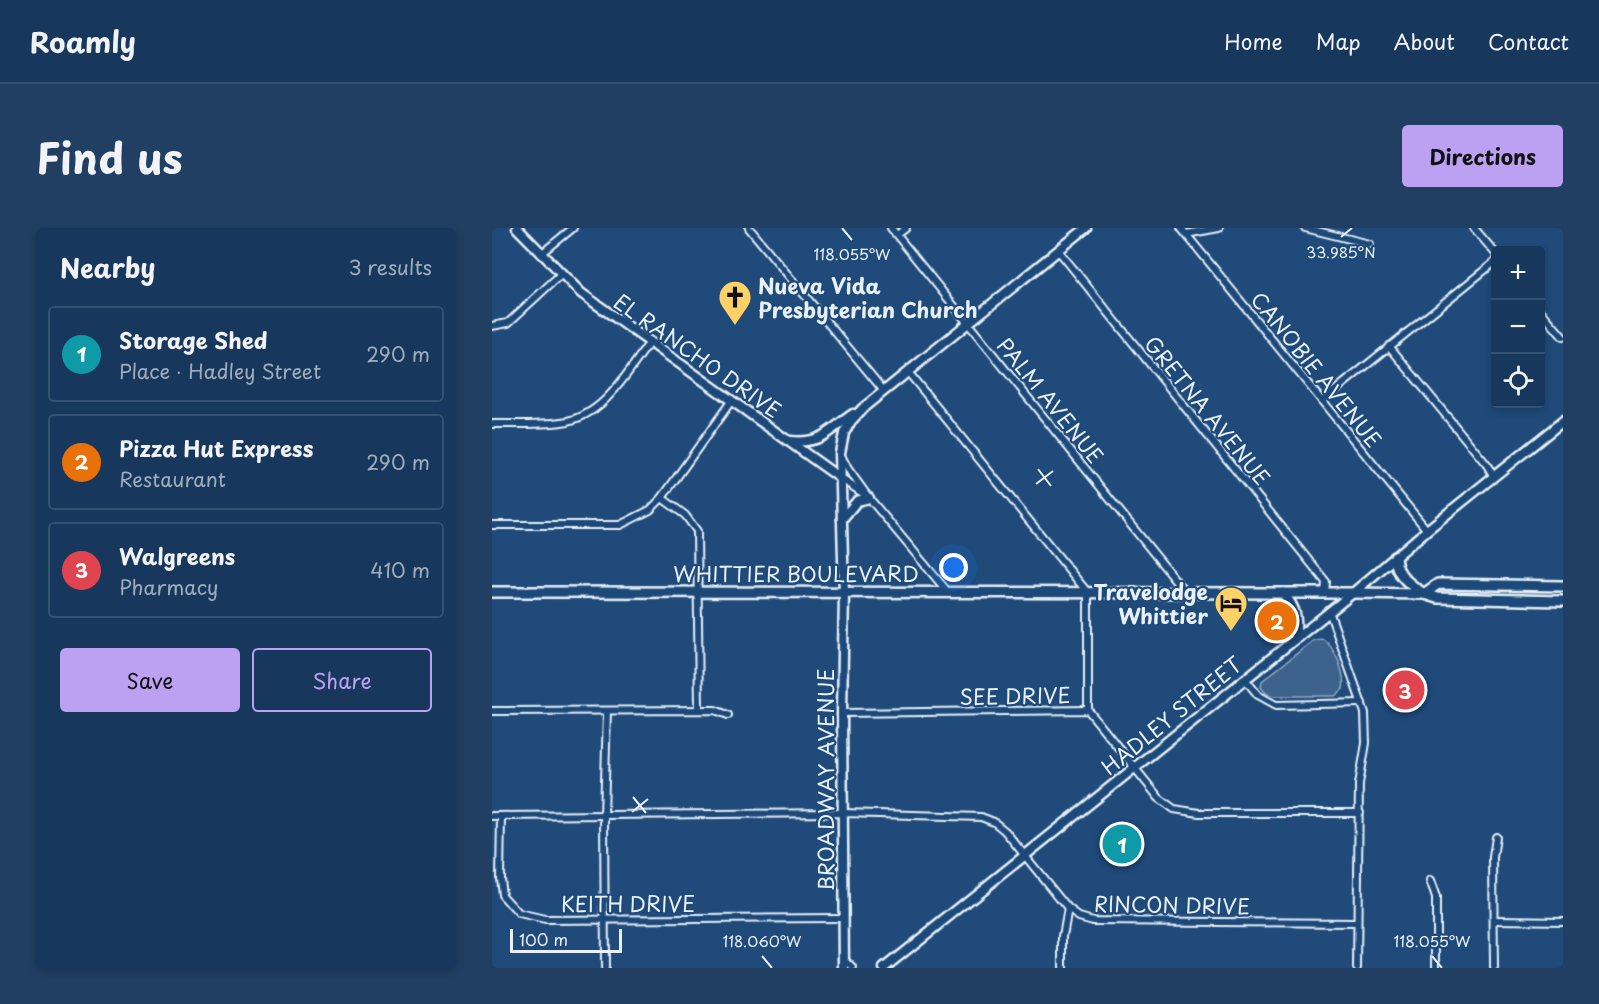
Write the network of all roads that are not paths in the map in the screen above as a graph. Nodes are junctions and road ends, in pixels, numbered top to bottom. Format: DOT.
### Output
graph roads {
  1 [pos="517,228"];
  2 [pos="573,228"];
  3 [pos="749,228"];
  4 [pos="891,228"];
  5 [pos="906,228"];
  6 [pos="1086,228"];
  7 [pos="1181,228"];
  8 [pos="1219,228"];
  9 [pos="1305,228"];
  10 [pos="1474,228"];
  11 [pos="1186,234"];
  12 [pos="897,235"];
  13 [pos="1370,244"];
  14 [pos="1491,248"];
  15 [pos="1058,250"];
  16 [pos="541,254"];
  17 [pos="1491,265"];
  18 [pos="561,274"];
  19 [pos="1545,316"];
  20 [pos="968,323"];
  21 [pos="492,326"];
  22 [pos="1563,338"];
  23 [pos="650,342"];
  24 [pos="1389,346"];
  25 [pos="908,372"];
  26 [pos="884,391"];
  27 [pos="732,400"];
  28 [pos="1322,401"];
  29 [pos="863,408"];
  30 [pos="1563,421"];
  31 [pos="492,424"];
  32 [pos="789,441"];
  33 [pos="840,453"];
  34 [pos="1494,477"];
  35 [pos="840,478"];
  36 [pos="662,498"];
  37 [pos="869,498"];
  38 [pos="842,519"];
  39 [pos="492,525"];
  40 [pos="1427,530"];
  41 [pos="1395,557"];
  42 [pos="1490,585"];
  43 [pos="1563,586"];
  44 [pos="947,591"];
  45 [pos="492,592"];
  46 [pos="698,592"];
  47 [pos="1088,592"];
  48 [pos="1185,592"];
  49 [pos="1353,592"];
  50 [pos="844,593"];
  51 [pos="1283,593"];
  52 [pos="1324,593"];
  53 [pos="1424,594"];
  54 [pos="1460,599"];
  55 [pos="1563,601"];
  56 [pos="1329,611"];
  57 [pos="1295,638"];
  58 [pos="1245,679"];
  59 [pos="1362,703"];
  60 [pos="699,710"];
  61 [pos="1088,710"];
  62 [pos="492,711"];
  63 [pos="607,711"];
  64 [pos="842,713"];
  65 [pos="728,715"];
  66 [pos="1136,768"];
  67 [pos="844,813"];
  68 [pos="1360,813"];
  69 [pos="492,816"];
  70 [pos="501,816"];
  71 [pos="604,816"];
  72 [pos="1496,837"];
  73 [pos="1025,856"];
  74 [pos="1430,881"];
  75 [pos="1068,909"];
  76 [pos="843,918"];
  77 [pos="605,919"];
  78 [pos="1494,920"];
  79 [pos="1563,921"];
  80 [pos="1357,923"];
  81 [pos="844,963"];
  82 [pos="605,968"];
  83 [pos="853,968"];
  84 [pos="885,968"];
  85 [pos="1063,968"];
  86 [pos="1357,968"];
  87 [pos="1436,968"];
  88 [pos="1494,968"];
  1 -- 16 [label="street, EL RANCHO DRIVE"];
  2 -- 16 [label="street"];
  3 -- 26 [label="street"];
  4 -- 12 [label="street, PALM AVENUE"];
  5 -- 12 [label="street"];
  6 -- 15 [label="street"];
  7 -- 11 [label="street, CANOBIE AVENUE"];
  8 -- 11 [label="street"];
  9 -- 13 [label="street"];
  10 -- 14 [label="street"];
  11 -- 28 [label="street, CANOBIE AVENUE"];
  12 -- 20 [label="street, PALM AVENUE"];
  15 -- 20 [label="street"];
  15 -- 52 [label="street, GRETNA AVENUE"];
  16 -- 18 [label="street, EL RANCHO DRIVE"];
  17 -- 24 [label="street"];
  18 -- 21 [label="street"];
  18 -- 23 [label="street, EL RANCHO DRIVE"];
  19 -- 22 [label="street"];
  20 -- 25 [label="street"];
  20 -- 48 [label="street, PALM AVENUE"];
  23 -- 27 [label="street, EL RANCHO DRIVE"];
  23 -- 31 [label="street"];
  24 -- 28 [label="street"];
  24 -- 34 [label="street"];
  25 -- 26 [label="street"];
  25 -- 47 [label="street"];
  26 -- 29 [label="street"];
  27 -- 32 [label="street, EL RANCHO DRIVE"];
  27 -- 36 [label="street"];
  28 -- 40 [label="street, CANOBIE AVENUE"];
  29 -- 32 [label="street"];
  29 -- 33 [label="street, BROADWAY AVENUE"];
  30 -- 34 [label="street, HADLEY STREET"];
  32 -- 35 [label="street, EL RANCHO DRIVE"];
  33 -- 35 [label="street, BROADWAY AVENUE"];
  33 -- 37 [label="street, EL RANCHO DRIVE"];
  34 -- 40 [label="street, HADLEY STREET"];
  35 -- 37 [label="street, EL RANCHO DRIVE"];
  35 -- 38 [label="street, BROADWAY AVENUE"];
  36 -- 39 [label="street"];
  36 -- 46 [label="street"];
  37 -- 38 [label="street"];
  37 -- 44 [label="street, EL RANCHO DRIVE"];
  38 -- 50 [label="street, BROADWAY AVENUE"];
  40 -- 41 [label="street, HADLEY STREET"];
  41 -- 49 [label="street, HADLEY STREET"];
  41 -- 53 [label="main road"];
  42 -- 43 [label="main road, WHITTIER BOULEVARD"];
  42 -- 53 [label="main road, WHITTIER BOULEVARD"];
  42 -- 54 [label="main road"];
  44 -- 47 [label="main road, WHITTIER BOULEVARD"];
  44 -- 50 [label="main road, WHITTIER BOULEVARD"];
  45 -- 46 [label="main road, WHITTIER BOULEVARD"];
  46 -- 50 [label="main road, WHITTIER BOULEVARD"];
  46 -- 60 [label="street"];
  47 -- 48 [label="main road, WHITTIER BOULEVARD"];
  47 -- 61 [label="street"];
  48 -- 51 [label="main road, WHITTIER BOULEVARD"];
  49 -- 52 [label="main road, WHITTIER BOULEVARD"];
  49 -- 53 [label="main road, WHITTIER BOULEVARD"];
  49 -- 56 [label="street, HADLEY STREET"];
  50 -- 64 [label="street, BROADWAY AVENUE"];
  51 -- 52 [label="main road, WHITTIER BOULEVARD"];
  51 -- 57 [label="main road"];
  53 -- 54 [label="main road, WHITTIER BOULEVARD"];
  54 -- 55 [label="main road, WHITTIER BOULEVARD"];
  56 -- 57 [label="street, HADLEY STREET"];
  56 -- 59 [label="street"];
  57 -- 58 [label="street, HADLEY STREET"];
  58 -- 59 [label="street"];
  58 -- 66 [label="street, HADLEY STREET"];
  59 -- 68 [label="street"];
  60 -- 63 [label="street"];
  60 -- 65 [label="street"];
  61 -- 64 [label="street, SEE DRIVE"];
  61 -- 66 [label="street, SEE DRIVE"];
  62 -- 63 [label="street"];
  63 -- 71 [label="street"];
  64 -- 67 [label="street, BROADWAY AVENUE"];
  66 -- 68 [label="street, SEE DRIVE"];
  66 -- 73 [label="street, HADLEY STREET"];
  67 -- 71 [label="street, RINCON DRIVE"];
  67 -- 73 [label="street, RINCON DRIVE"];
  67 -- 76 [label="street, BROADWAY AVENUE"];
  68 -- 80 [label="street"];
  69 -- 70 [label="street, RINCON DRIVE"];
  70 -- 71 [label="street, RINCON DRIVE"];
  70 -- 77 [label="street, KEITH DRIVE"];
  71 -- 77 [label="street"];
  72 -- 78 [label="street"];
  73 -- 75 [label="street, RINCON DRIVE"];
  73 -- 84 [label="street, HADLEY STREET"];
  74 -- 87 [label="street"];
  75 -- 80 [label="street, RINCON DRIVE"];
  75 -- 85 [label="street"];
  76 -- 77 [label="street, KEITH DRIVE"];
  76 -- 81 [label="street, BROADWAY AVENUE"];
  77 -- 82 [label="street"];
  78 -- 79 [label="street"];
  78 -- 88 [label="street"];
  80 -- 86 [label="street"];
  81 -- 83 [label="street"];
}
